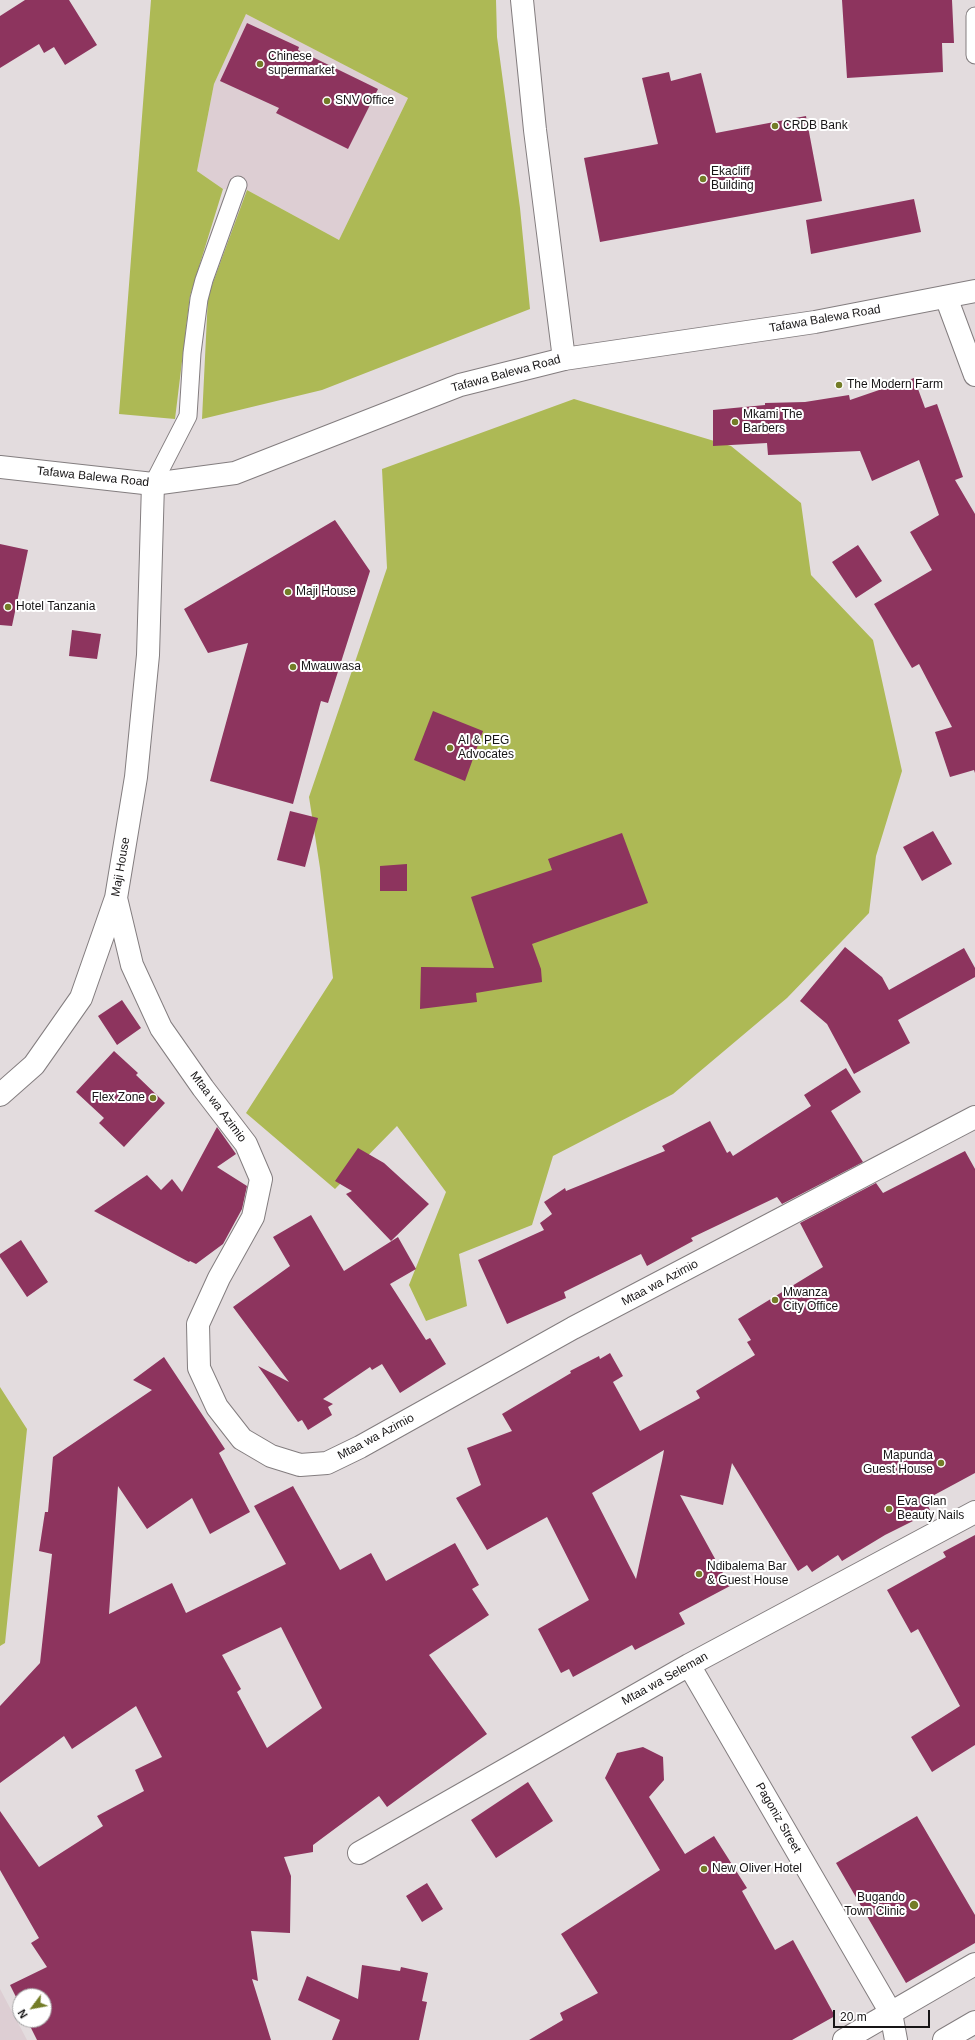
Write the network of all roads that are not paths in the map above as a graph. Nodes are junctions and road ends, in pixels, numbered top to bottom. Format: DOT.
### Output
graph roads {
  1 [pos="522,0"];
  2 [pos="975,16"];
  3 [pos="975,55"];
  4 [pos="238,186"];
  5 [pos="975,291"];
  6 [pos="946,297"];
  7 [pos="564,359"];
  8 [pos="975,375"];
  9 [pos="0,467"];
  10 [pos="153,484"];
  11 [pos="116,898"];
  12 [pos="0,1095"];
  13 [pos="975,1116"];
  14 [pos="975,1512"];
  15 [pos="689,1665"];
  16 [pos="359,1853"];
  17 [pos="975,1964"];
  18 [pos="891,2013"];
  19 [pos="975,2022"];
  20 [pos="844,2040"];
  21 [pos="896,2040"];
  22 [pos="944,2040"];
  1 -- 7 [label="street"];
  2 -- 3 [label="lane"];
  4 -- 10 [label="lane"];
  5 -- 6 [label="street, Tafawa Balewa Road"];
  6 -- 7 [label="street, Tafawa Balewa Road"];
  6 -- 8 [label="street"];
  7 -- 10 [label="street, Tafawa Balewa Road"];
  9 -- 10 [label="street, Tafawa Balewa Road"];
  10 -- 11 [label="street, Maji House"];
  11 -- 12 [label="street, Maji House"];
  11 -- 13 [label="street, Mtaa wa Azimio"];
  14 -- 15 [label="street, Mtaa wa Seleman"];
  15 -- 16 [label="street, Mtaa wa Seleman"];
  15 -- 18 [label="street, Pagoniz Street"];
  17 -- 18 [label="street"];
  18 -- 20 [label="street"];
  18 -- 21 [label="street, Pagoniz Street"];
  19 -- 22 [label="street"];
}
